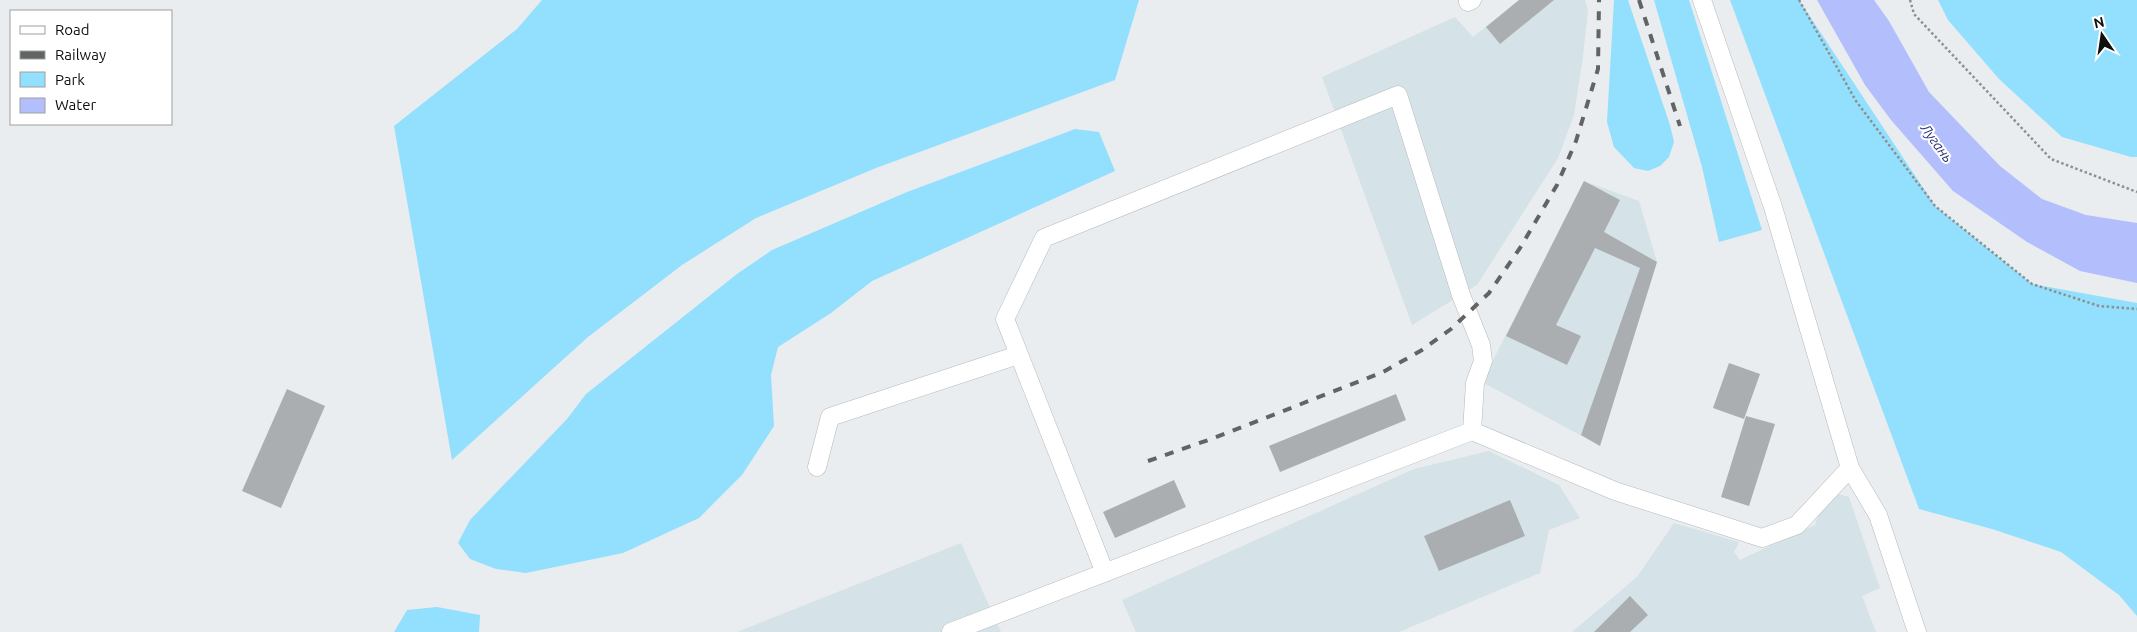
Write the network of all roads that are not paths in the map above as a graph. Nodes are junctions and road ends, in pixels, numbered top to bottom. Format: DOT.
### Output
graph roads {
  1 [pos="1702,0"];
  2 [pos="1018,355"];
  3 [pos="1472,431"];
  4 [pos="817,467"];
  5 [pos="1850,468"];
  6 [pos="1105,573"];
  7 [pos="951,632"];
  8 [pos="1918,632"];
  1 -- 5 [label="street"];
  2 -- 3 [label="street"];
  2 -- 4 [label="street"];
  2 -- 6 [label="street"];
  3 -- 5 [label="street"];
  3 -- 6 [label="street"];
  5 -- 8 [label="street"];
  6 -- 7 [label="street"];
}
